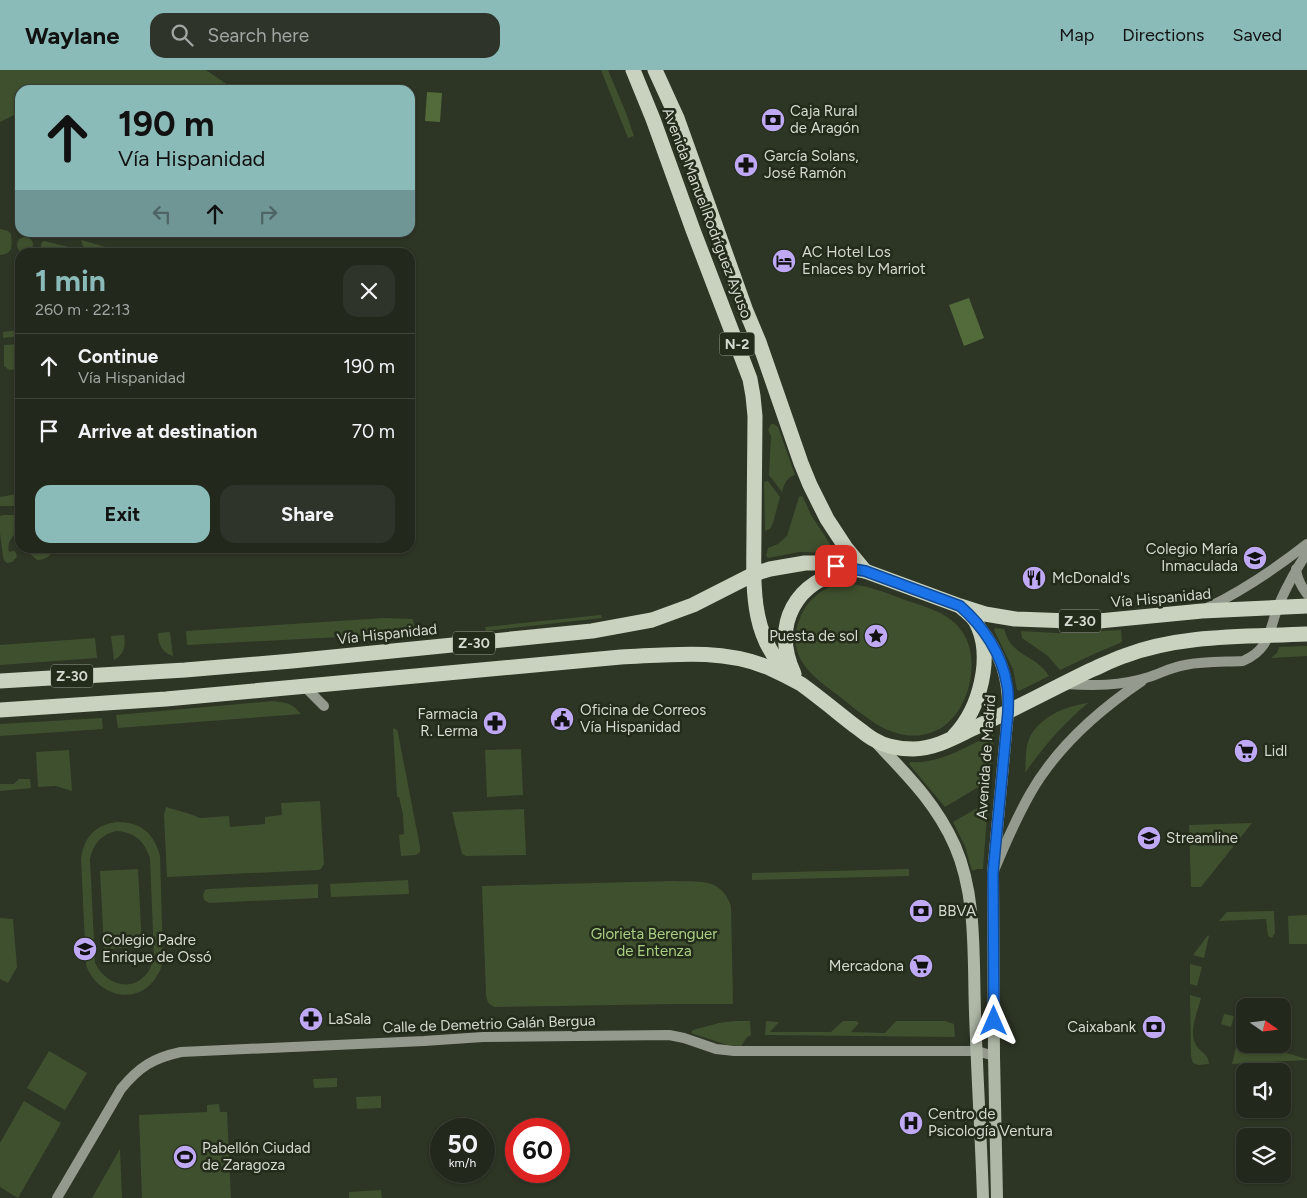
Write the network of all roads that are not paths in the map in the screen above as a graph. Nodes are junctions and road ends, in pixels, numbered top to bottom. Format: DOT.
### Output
graph roads {
  1 [pos="633,70"];
  2 [pos="656,70"];
  3 [pos="689,152"];
  4 [pos="673,173"];
  5 [pos="1307,544"];
  6 [pos="1307,553"];
  7 [pos="1296,569"];
  8 [pos="860,570"];
  9 [pos="754,574"];
  10 [pos="1307,594"];
  11 [pos="960,606"];
  12 [pos="1307,606"];
  13 [pos="1278,607"];
  14 [pos="1202,611"];
  15 [pos="975,621"];
  16 [pos="1307,634"];
  17 [pos="1269,636"];
  18 [pos="1150,677"];
  19 [pos="0,681"];
  20 [pos="1064,683"];
  21 [pos="800,684"];
  22 [pos="305,687"];
  23 [pos="324,706"];
  24 [pos="0,710"];
  25 [pos="1008,712"];
  26 [pos="873,739"];
  27 [pos="949,740"];
  28 [pos="993,873"];
  29 [pos="977,1051"];
  30 [pos="994,1056"];
  31 [pos="57,1198"];
  32 [pos="984,1198"];
  33 [pos="997,1198"];
  1 -- 4 [label="highway, Avenida Manuel Rodríguez Ayuso / N-2"];
  2 -- 3 [label="highway, Avenida Manuel Rodríguez Ayuso / N-2"];
  3 -- 4 [label="highway"];
  3 -- 8 [label="highway, Avenida Manuel Rodríguez Ayuso / N-2"];
  4 -- 9 [label="highway, Avenida Manuel Rodríguez Ayuso / N-2"];
  5 -- 14 [label="street"];
  6 -- 7 [label="street"];
  7 -- 10 [label="street"];
  7 -- 13 [label="street"];
  8 -- 9 [label="highway, Vía Hispanidad / Z-30"];
  8 -- 11 [label="highway, Vía Hispanidad / Z-30"];
  8 -- 21 [label="highway, Z-30"];
  9 -- 19 [label="highway, Vía Hispanidad / Z-30"];
  9 -- 21 [label="highway, Avenida Manuel Rodríguez Ayuso / N-2"];
  11 -- 14 [label="highway, Vía Hispanidad / Z-30"];
  11 -- 15 [label="highway, Vía Hispanidad / Z-30"];
  12 -- 13 [label="highway, Vía Hispanidad / Z-30"];
  13 -- 14 [label="highway, Vía Hispanidad / Z-30"];
  13 -- 17 [label="street"];
  15 -- 25 [label="main road, Avenida de Madrid"];
  15 -- 27 [label="highway, Vía Hispanidad / Z-30"];
  16 -- 17 [label="highway, Z-30"];
  17 -- 18 [label="street"];
  17 -- 20 [label="highway, Z-30"];
  18 -- 20 [label="street"];
  18 -- 28 [label="street, Avenida de Madrid"];
  20 -- 25 [label="highway, Z-30"];
  21 -- 22 [label="highway, Z-30"];
  21 -- 26 [label="highway, Z-30"];
  22 -- 23 [label="street"];
  22 -- 24 [label="highway, Z-30"];
  25 -- 27 [label="highway, Z-30"];
  25 -- 28 [label="main road, Avenida de Madrid"];
  26 -- 27 [label="highway, Z-30"];
  26 -- 29 [label="main road"];
  28 -- 30 [label="main road, Avenida de Madrid"];
  29 -- 30 [label="street, Calle de Demetrio Galán Bergua"];
  29 -- 31 [label="street, Calle de Demetrio Galán Bergua"];
  29 -- 32 [label="main road"];
  30 -- 33 [label="main road, Avenida de Madrid"];
}
